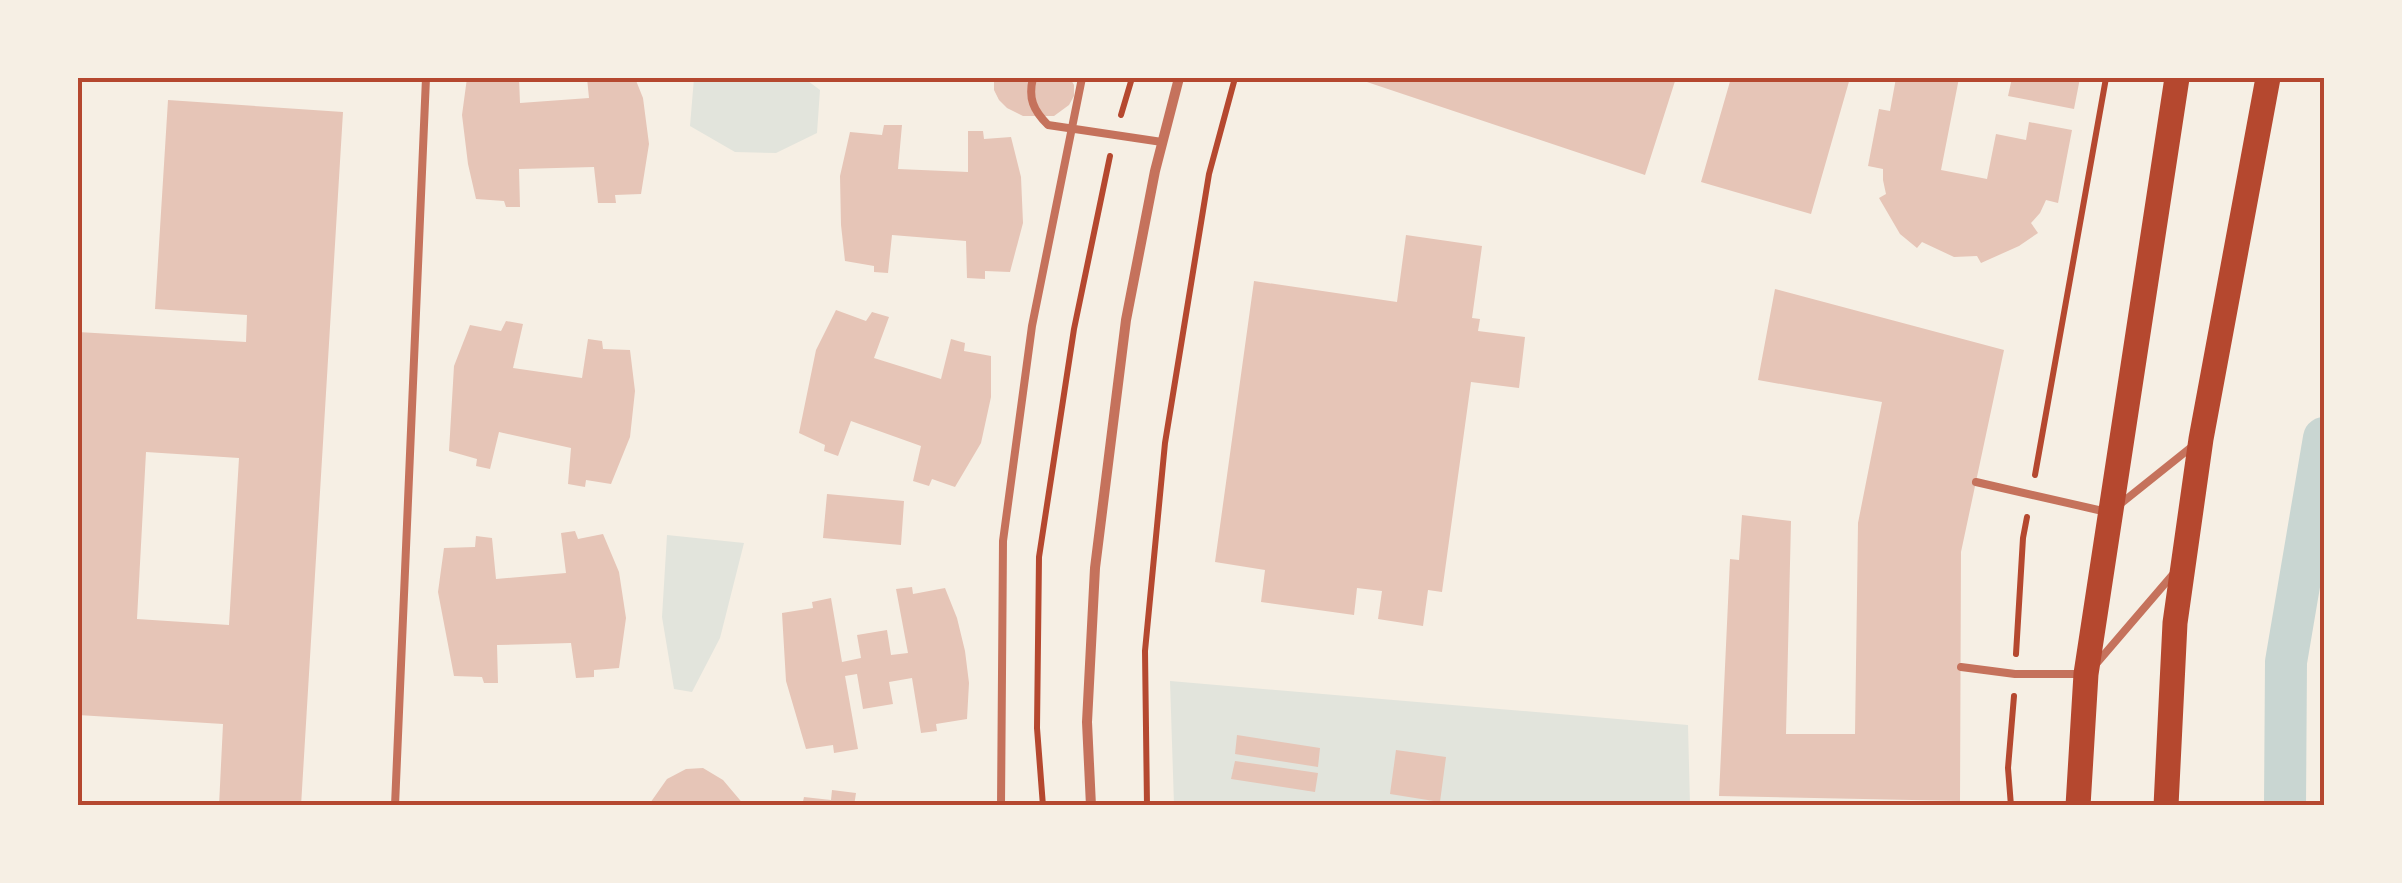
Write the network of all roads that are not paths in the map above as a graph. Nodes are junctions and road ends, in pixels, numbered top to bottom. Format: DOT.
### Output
graph roads {
  1 [pos="426,78"];
  2 [pos="1033,78"];
  3 [pos="1082,78"];
  4 [pos="1177,78"];
  5 [pos="2178,78"];
  6 [pos="2268,78"];
  7 [pos="1072,130"];
  8 [pos="1162,142"];
  9 [pos="2201,439"];
  10 [pos="1976,482"];
  11 [pos="2110,512"];
  12 [pos="2184,561"];
  13 [pos="1961,667"];
  14 [pos="2086,674"];
  15 [pos="395,806"];
  16 [pos="1002,806"];
  17 [pos="1091,806"];
  18 [pos="2078,806"];
  19 [pos="2166,806"];
  1 -- 15 [label="lane"];
  2 -- 7 [label="lane"];
  3 -- 7 [label="lane"];
  4 -- 8 [label="street"];
  5 -- 11 [label="main road"];
  6 -- 9 [label="main road"];
  7 -- 8 [label="lane"];
  7 -- 16 [label="lane"];
  8 -- 17 [label="street"];
  9 -- 11 [label="lane"];
  9 -- 12 [label="main road"];
  10 -- 11 [label="lane"];
  11 -- 14 [label="main road"];
  12 -- 14 [label="lane"];
  12 -- 19 [label="main road"];
  13 -- 14 [label="lane"];
  14 -- 18 [label="main road"];
}
